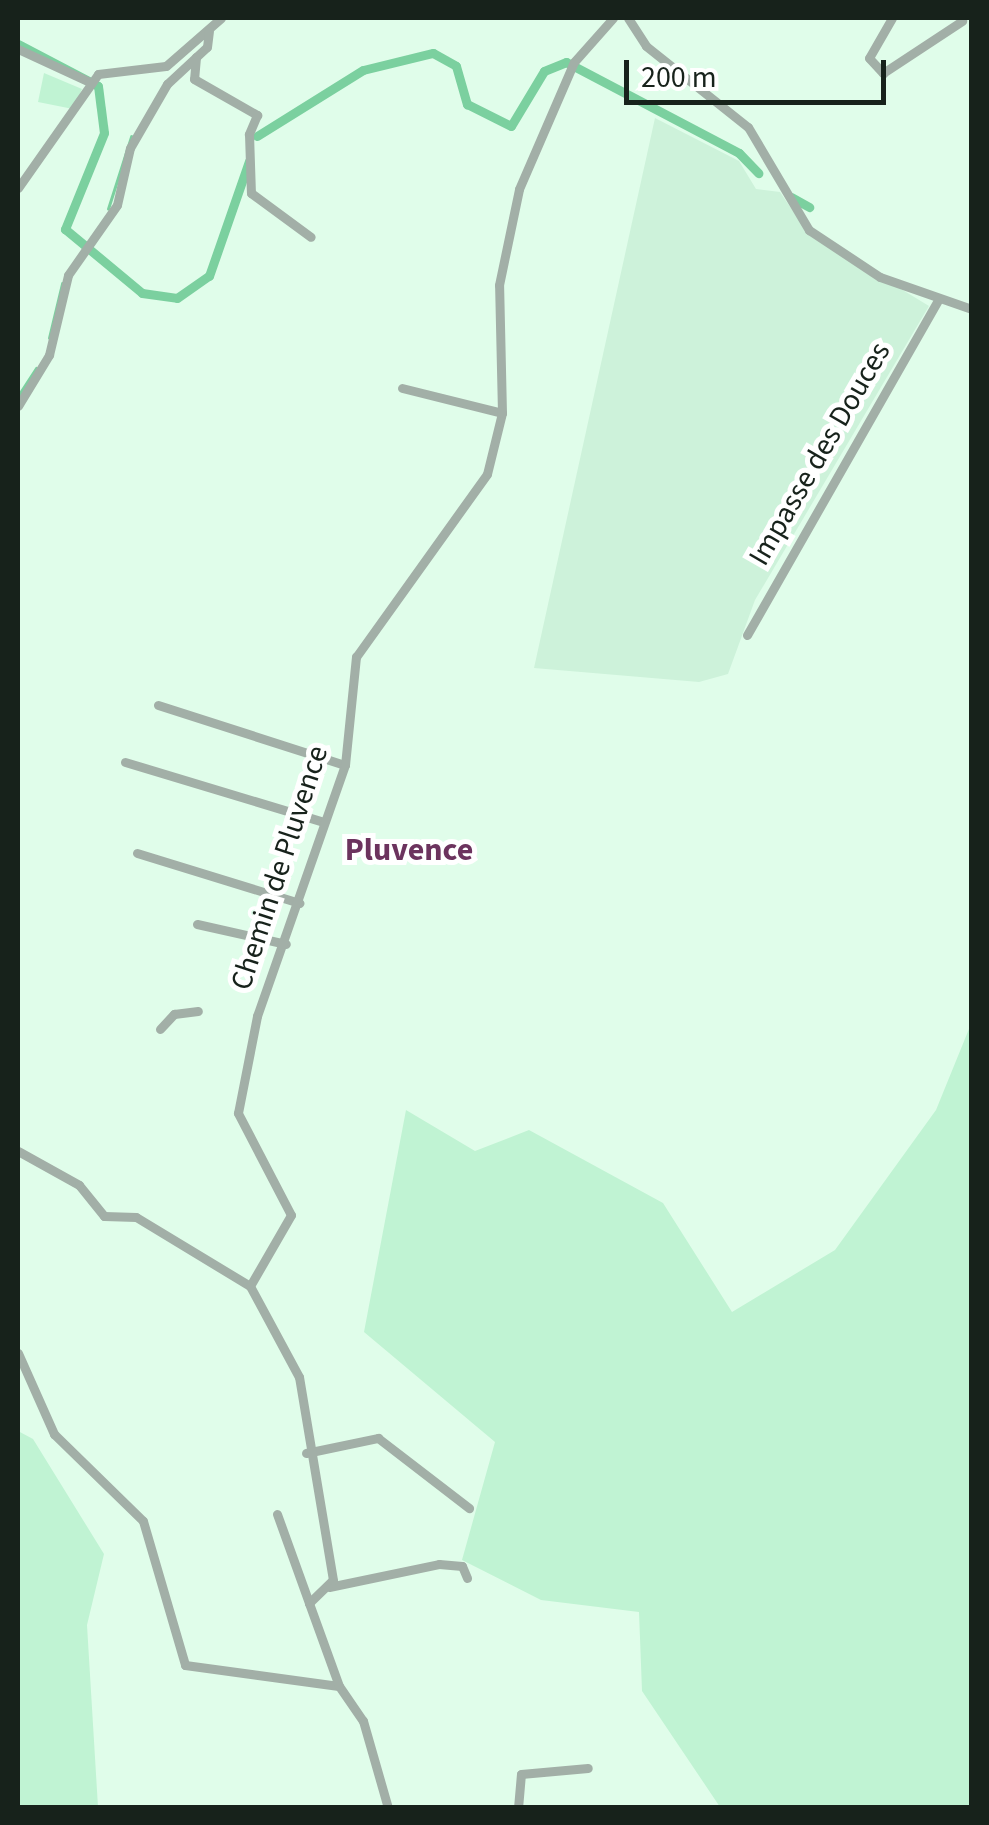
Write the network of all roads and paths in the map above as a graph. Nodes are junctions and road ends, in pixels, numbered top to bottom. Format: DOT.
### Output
graph roads {
  1 [pos="221,18"];
  2 [pos="613,18"];
  3 [pos="628,18"];
  4 [pos="892,18"];
  5 [pos="962,21"];
  6 [pos="209,32"];
  7 [pos="18,50"];
  8 [pos="196,57"];
  9 [pos="93,81"];
  10 [pos="18,188"];
  11 [pos="311,237"];
  12 [pos="938,300"];
  13 [pos="972,309"];
  14 [pos="402,388"];
  15 [pos="18,406"];
  16 [pos="502,414"];
  17 [pos="747,635"];
  18 [pos="158,705"];
  19 [pos="125,762"];
  20 [pos="345,764"];
  21 [pos="324,822"];
  22 [pos="137,853"];
  23 [pos="300,903"];
  24 [pos="198,924"];
  25 [pos="286,944"];
  26 [pos="198,1011"];
  27 [pos="160,1029"];
  28 [pos="18,1151"];
  29 [pos="250,1286"];
  30 [pos="18,1353"];
  31 [pos="18,1365"];
  32 [pos="28,1373"];
  33 [pos="306,1454"];
  34 [pos="469,1508"];
  35 [pos="277,1514"];
  36 [pos="467,1578"];
  37 [pos="329,1588"];
  38 [pos="309,1603"];
  39 [pos="339,1686"];
  40 [pos="588,1768"];
  41 [pos="388,1808"];
  42 [pos="518,1808"];
  1 -- 6 [label="street"];
  2 -- 16 [label="street, Chemin de Pluvence"];
  3 -- 12 [label="street"];
  4 -- 5 [label="street"];
  6 -- 8 [label="street"];
  6 -- 9 [label="street"];
  7 -- 9 [label="street"];
  8 -- 11 [label="street"];
  8 -- 15 [label="street"];
  9 -- 10 [label="street"];
  12 -- 13 [label="street"];
  12 -- 17 [label="street, Impasse des Douces"];
  14 -- 16 [label="street"];
  16 -- 20 [label="street, Chemin de Pluvence"];
  18 -- 20 [label="street"];
  19 -- 21 [label="street"];
  20 -- 21 [label="street, Chemin de Pluvence"];
  21 -- 23 [label="street, Chemin de Pluvence"];
  22 -- 23 [label="street"];
  23 -- 25 [label="street, Chemin de Pluvence"];
  24 -- 25 [label="street"];
  25 -- 29 [label="street, Chemin de Pluvence"];
  26 -- 27 [label="street"];
  28 -- 29 [label="street"];
  29 -- 33 [label="street"];
  30 -- 32 [label="street"];
  31 -- 32 [label="street"];
  32 -- 39 [label="street"];
  33 -- 34 [label="street"];
  33 -- 37 [label="street"];
  35 -- 38 [label="street"];
  36 -- 37 [label="street"];
  37 -- 38 [label="street"];
  38 -- 39 [label="street"];
  39 -- 41 [label="street"];
  40 -- 42 [label="street"];
}
